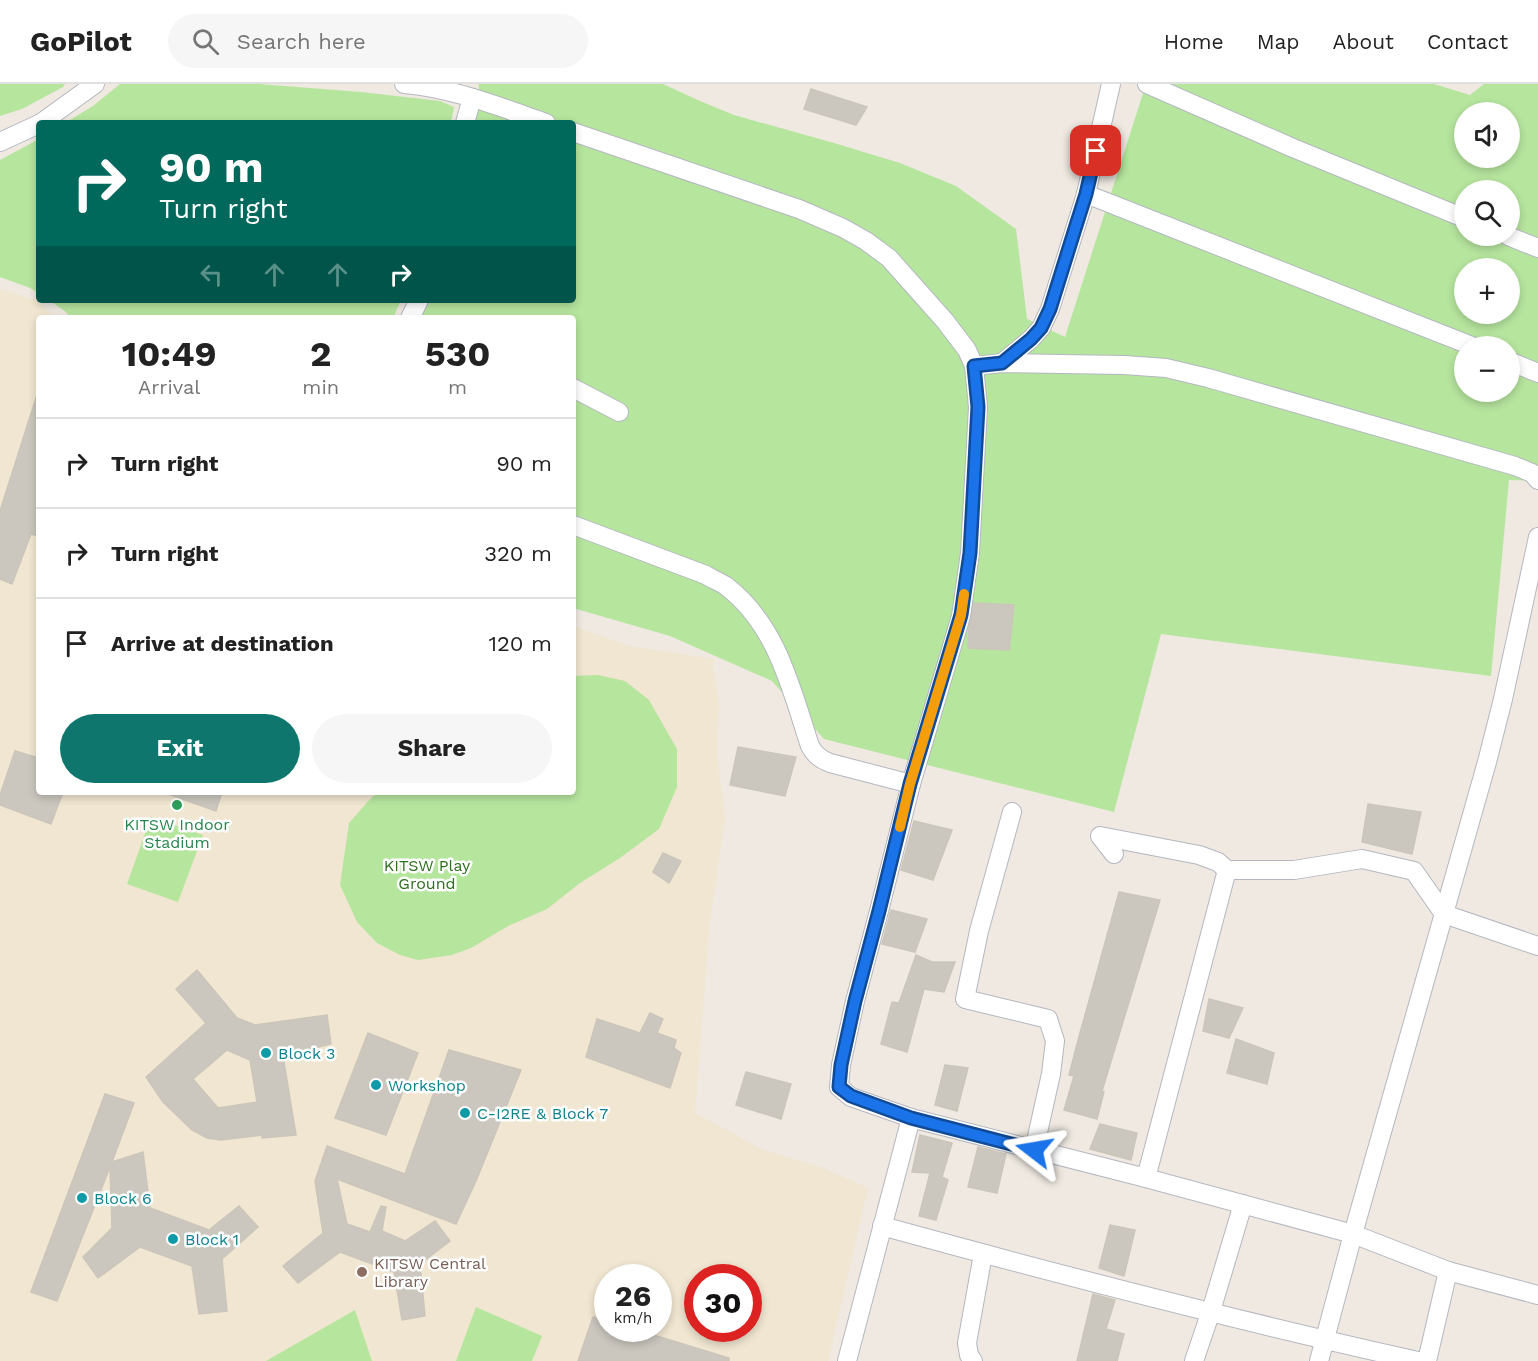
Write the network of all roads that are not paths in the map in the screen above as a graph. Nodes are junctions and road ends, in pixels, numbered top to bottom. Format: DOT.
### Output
graph roads {
  1 [pos="95,84"];
  2 [pos="404,84"];
  3 [pos="1111,84"];
  4 [pos="1147,84"];
  5 [pos="472,98"];
  6 [pos="46,120"];
  7 [pos="466,120"];
  8 [pos="537,120"];
  9 [pos="36,126"];
  10 [pos="576,133"];
  11 [pos="0,142"];
  12 [pos="1086,194"];
  13 [pos="1454,214"];
  14 [pos="1520,241"];
  15 [pos="1538,248"];
  16 [pos="1454,339"];
  17 [pos="1002,363"];
  18 [pos="974,366"];
  19 [pos="1520,366"];
  20 [pos="1538,373"];
  21 [pos="576,390"];
  22 [pos="619,412"];
  23 [pos="1538,480"];
  24 [pos="576,526"];
  25 [pos="1538,537"];
  26 [pos="910,784"];
  27 [pos="1012,812"];
  28 [pos="1114,854"];
  29 [pos="1227,870"];
  30 [pos="1444,914"];
  31 [pos="1538,946"];
  32 [pos="911,1118"];
  33 [pos="1034,1150"];
  34 [pos="1146,1178"];
  35 [pos="1243,1204"];
  36 [pos="882,1226"];
  37 [pos="1353,1234"];
  38 [pos="984,1254"];
  39 [pos="1448,1271"];
  40 [pos="1538,1295"];
  41 [pos="1211,1311"];
  42 [pos="1326,1340"];
  43 [pos="847,1361"];
  44 [pos="973,1361"];
  45 [pos="1194,1361"];
  46 [pos="1319,1361"];
  47 [pos="1418,1361"];
  48 [pos="1427,1361"];
  1 -- 6 [label="street"];
  2 -- 5 [label="street"];
  3 -- 12 [label="street"];
  4 -- 13 [label="street"];
  5 -- 7 [label="street"];
  5 -- 8 [label="street"];
  9 -- 11 [label="street"];
  10 -- 18 [label="street"];
  12 -- 16 [label="street"];
  12 -- 17 [label="street"];
  14 -- 15 [label="street"];
  17 -- 18 [label="street"];
  17 -- 23 [label="street"];
  18 -- 26 [label="street"];
  19 -- 20 [label="street"];
  21 -- 22 [label="street"];
  24 -- 26 [label="street"];
  25 -- 30 [label="street"];
  26 -- 32 [label="street"];
  27 -- 33 [label="street"];
  28 -- 29 [label="street"];
  29 -- 30 [label="street"];
  29 -- 34 [label="street"];
  30 -- 31 [label="street"];
  30 -- 37 [label="street"];
  32 -- 33 [label="street"];
  32 -- 36 [label="street"];
  33 -- 34 [label="street"];
  34 -- 35 [label="street"];
  35 -- 37 [label="street"];
  35 -- 41 [label="street"];
  36 -- 38 [label="street"];
  36 -- 43 [label="street"];
  37 -- 39 [label="street"];
  37 -- 42 [label="street"];
  38 -- 41 [label="street"];
  38 -- 44 [label="street"];
  39 -- 40 [label="street"];
  39 -- 48 [label="street"];
  41 -- 42 [label="street"];
  41 -- 45 [label="street"];
  42 -- 46 [label="street"];
  42 -- 47 [label="street"];
}
